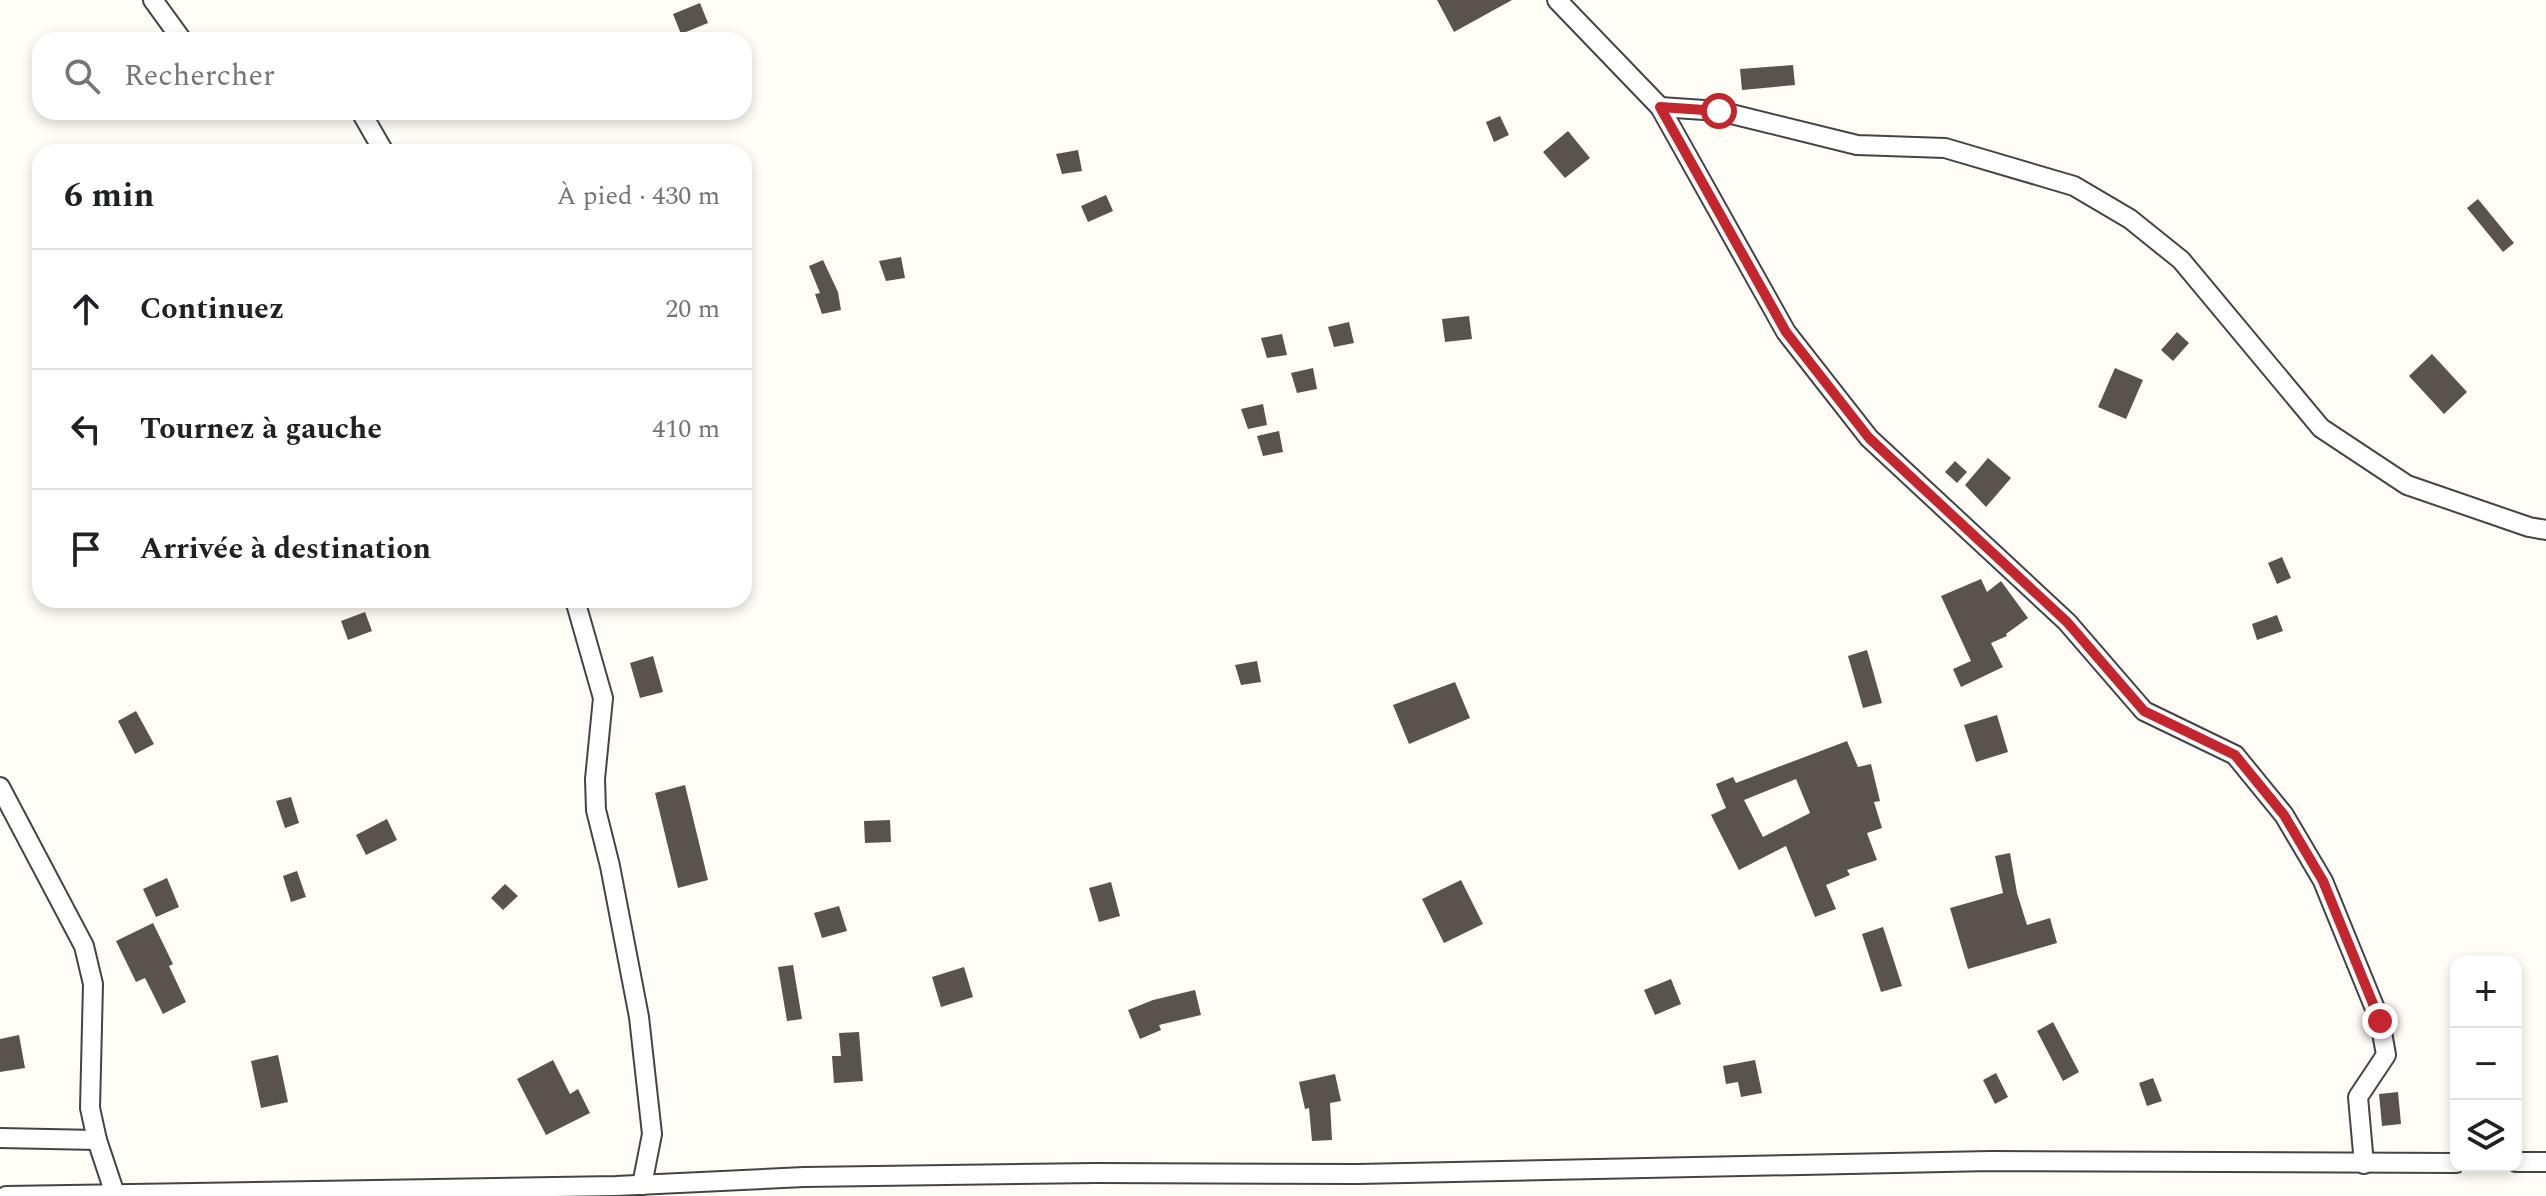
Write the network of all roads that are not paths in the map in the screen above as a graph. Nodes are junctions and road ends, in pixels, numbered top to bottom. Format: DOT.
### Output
graph roads {
  1 [pos="153,0"];
  2 [pos="1557,0"];
  3 [pos="176,32"];
  4 [pos="1660,107"];
  5 [pos="366,120"];
  6 [pos="379,144"];
  7 [pos="2546,530"];
  8 [pos="577,608"];
  9 [pos="0,787"];
  10 [pos="0,1138"];
  11 [pos="97,1140"];
  12 [pos="2522,1162"];
  13 [pos="2546,1162"];
  14 [pos="2450,1163"];
  15 [pos="2364,1164"];
  16 [pos="642,1185"];
  17 [pos="618,1191"];
  18 [pos="115,1194"];
  19 [pos="6,1196"];
  1 -- 3 [label="street"];
  2 -- 4 [label="street"];
  4 -- 7 [label="street"];
  4 -- 15 [label="street"];
  5 -- 6 [label="street"];
  8 -- 16 [label="street"];
  9 -- 11 [label="street"];
  10 -- 11 [label="street"];
  11 -- 18 [label="street"];
  12 -- 13 [label="street"];
  14 -- 15 [label="street"];
  15 -- 16 [label="street"];
  16 -- 17 [label="street"];
  17 -- 18 [label="street"];
  18 -- 19 [label="street"];
}
